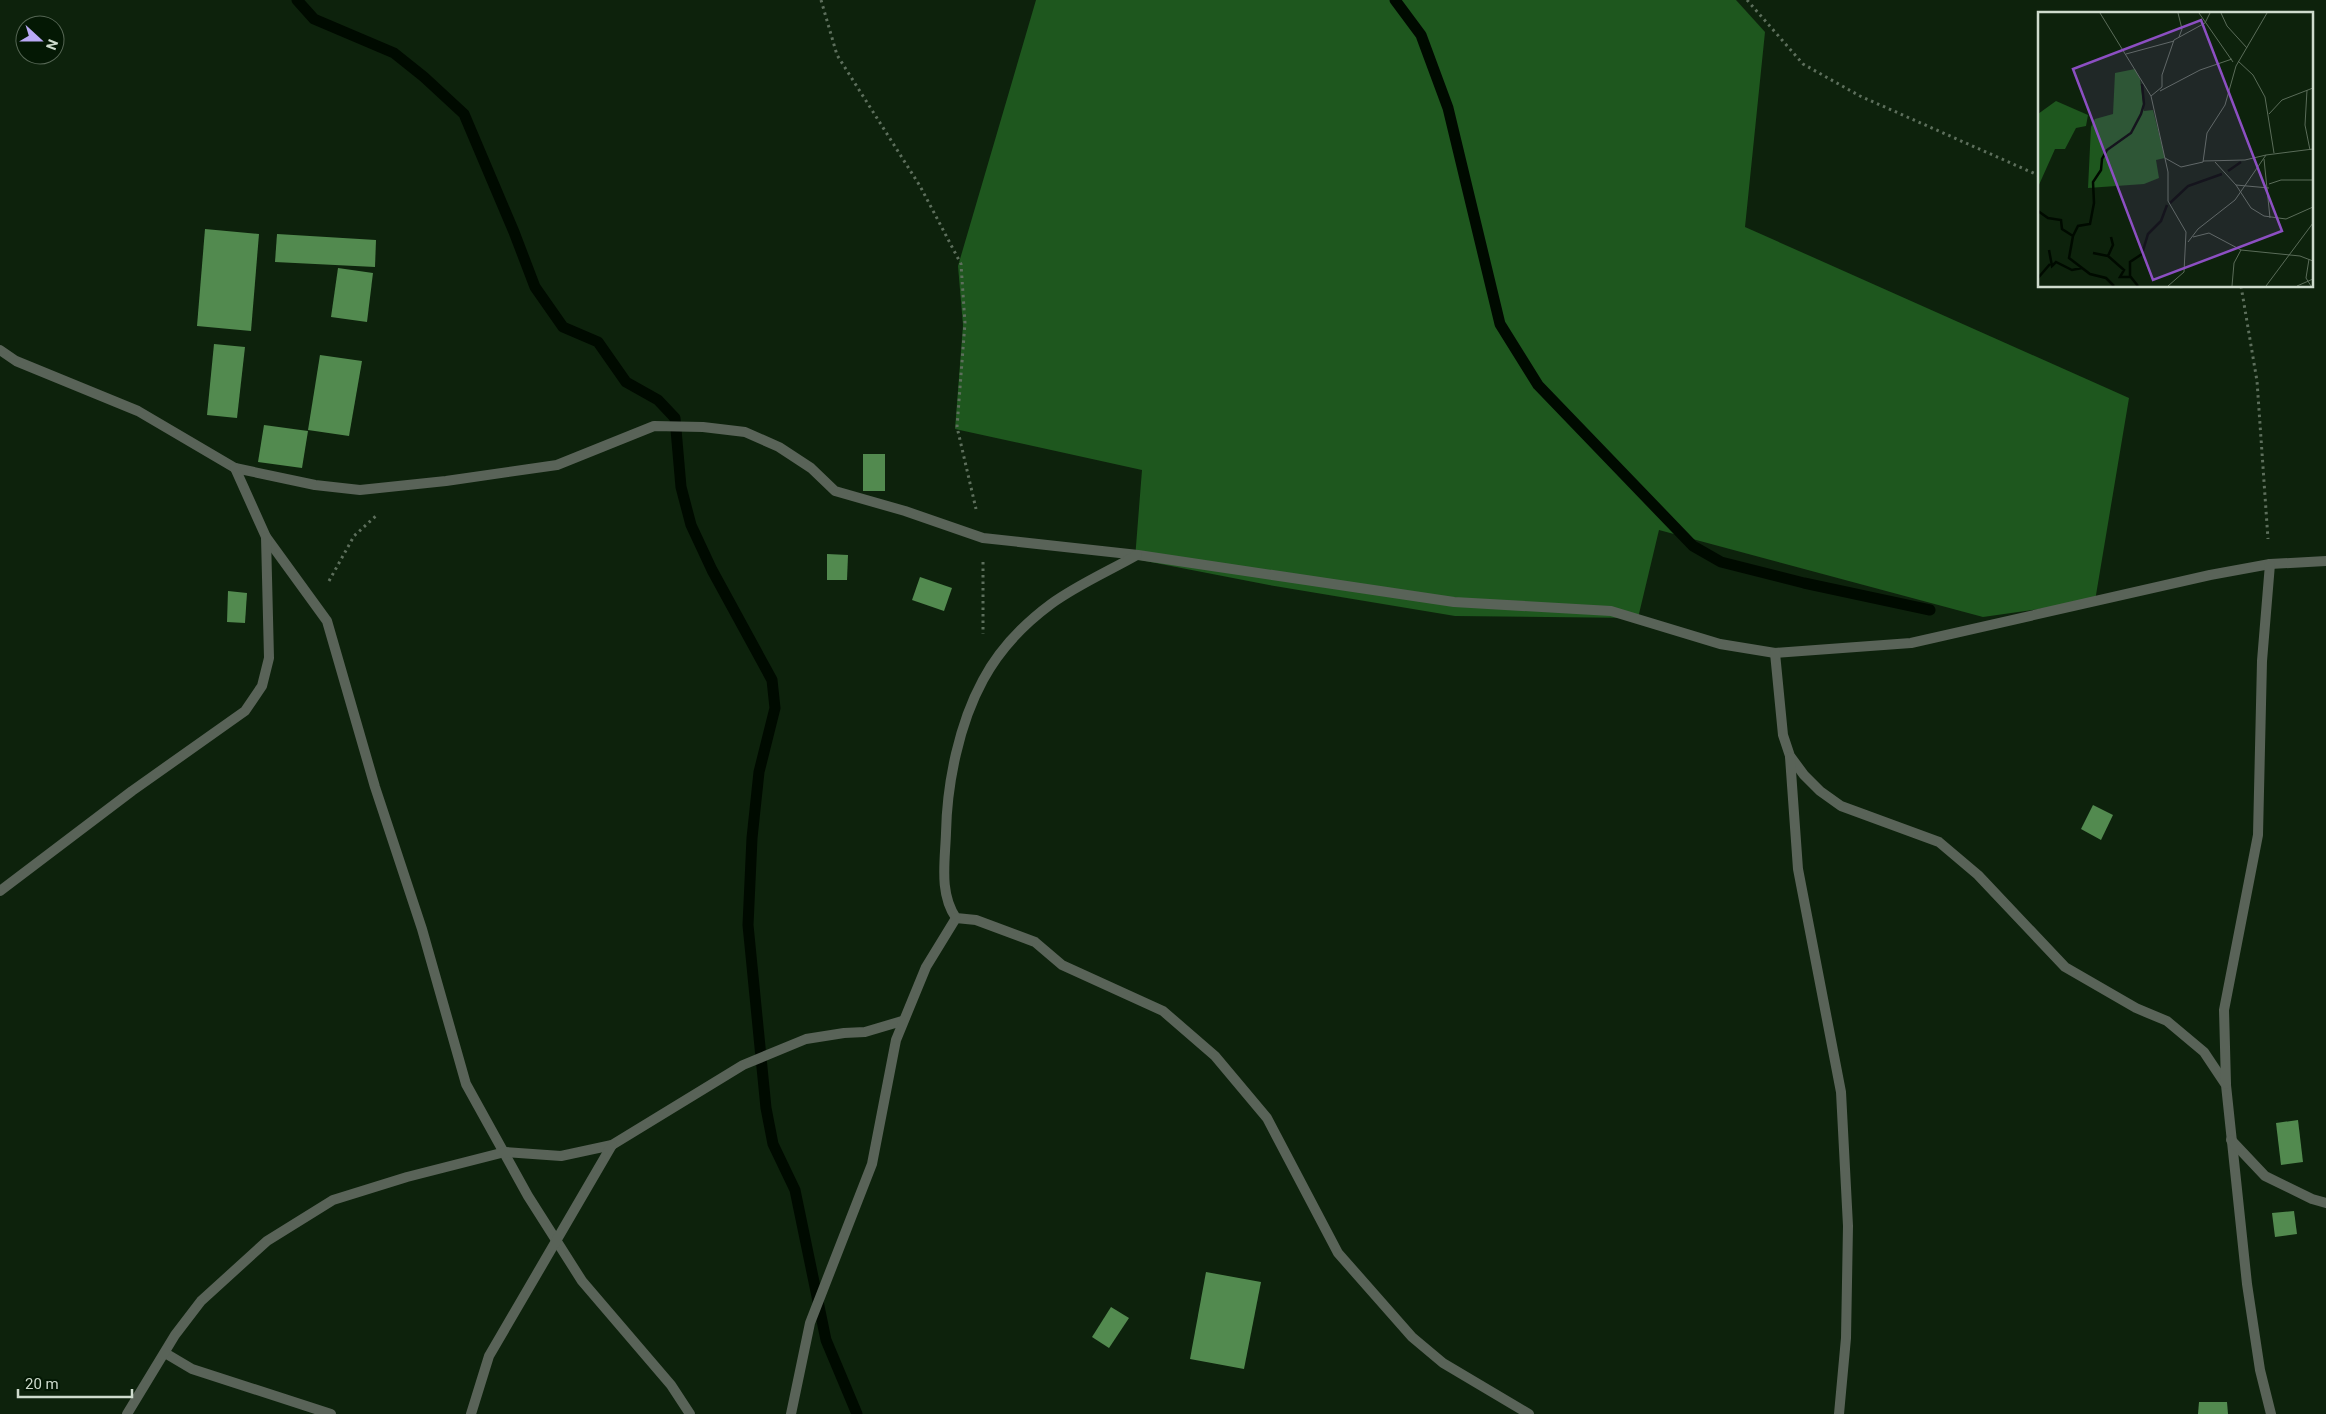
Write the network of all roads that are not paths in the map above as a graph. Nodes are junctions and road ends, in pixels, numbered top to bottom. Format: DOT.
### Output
graph roads {
  1 [pos="0,350"];
  2 [pos="235,468"];
  3 [pos="266,537"];
  4 [pos="1138,555"];
  5 [pos="2326,561"];
  6 [pos="2270,564"];
  7 [pos="1776,653"];
  8 [pos="1790,756"];
  9 [pos="0,891"];
  10 [pos="956,918"];
  11 [pos="902,1021"];
  12 [pos="2226,1085"];
  13 [pos="2231,1140"];
  14 [pos="612,1145"];
  15 [pos="505,1152"];
  16 [pos="2326,1203"];
  17 [pos="556,1240"];
  18 [pos="165,1353"];
  19 [pos="127,1414"];
  20 [pos="331,1414"];
  21 [pos="471,1414"];
  22 [pos="690,1414"];
  23 [pos="792,1414"];
  24 [pos="1529,1414"];
  25 [pos="1839,1414"];
  26 [pos="2271,1414"];
  1 -- 2 [label="street"];
  2 -- 3 [label="street"];
  2 -- 4 [label="street"];
  3 -- 9 [label="street"];
  3 -- 15 [label="street"];
  4 -- 7 [label="street"];
  4 -- 10 [label="street"];
  5 -- 6 [label="street"];
  6 -- 7 [label="street"];
  6 -- 12 [label="street"];
  7 -- 8 [label="street"];
  8 -- 12 [label="street"];
  8 -- 25 [label="street"];
  10 -- 11 [label="street"];
  10 -- 24 [label="street"];
  11 -- 14 [label="street"];
  11 -- 23 [label="street"];
  12 -- 13 [label="street"];
  13 -- 16 [label="street"];
  13 -- 26 [label="street"];
  14 -- 15 [label="street"];
  14 -- 17 [label="street"];
  15 -- 17 [label="street"];
  15 -- 18 [label="street"];
  17 -- 21 [label="street"];
  17 -- 22 [label="street"];
  18 -- 19 [label="street"];
  18 -- 20 [label="street"];
}
